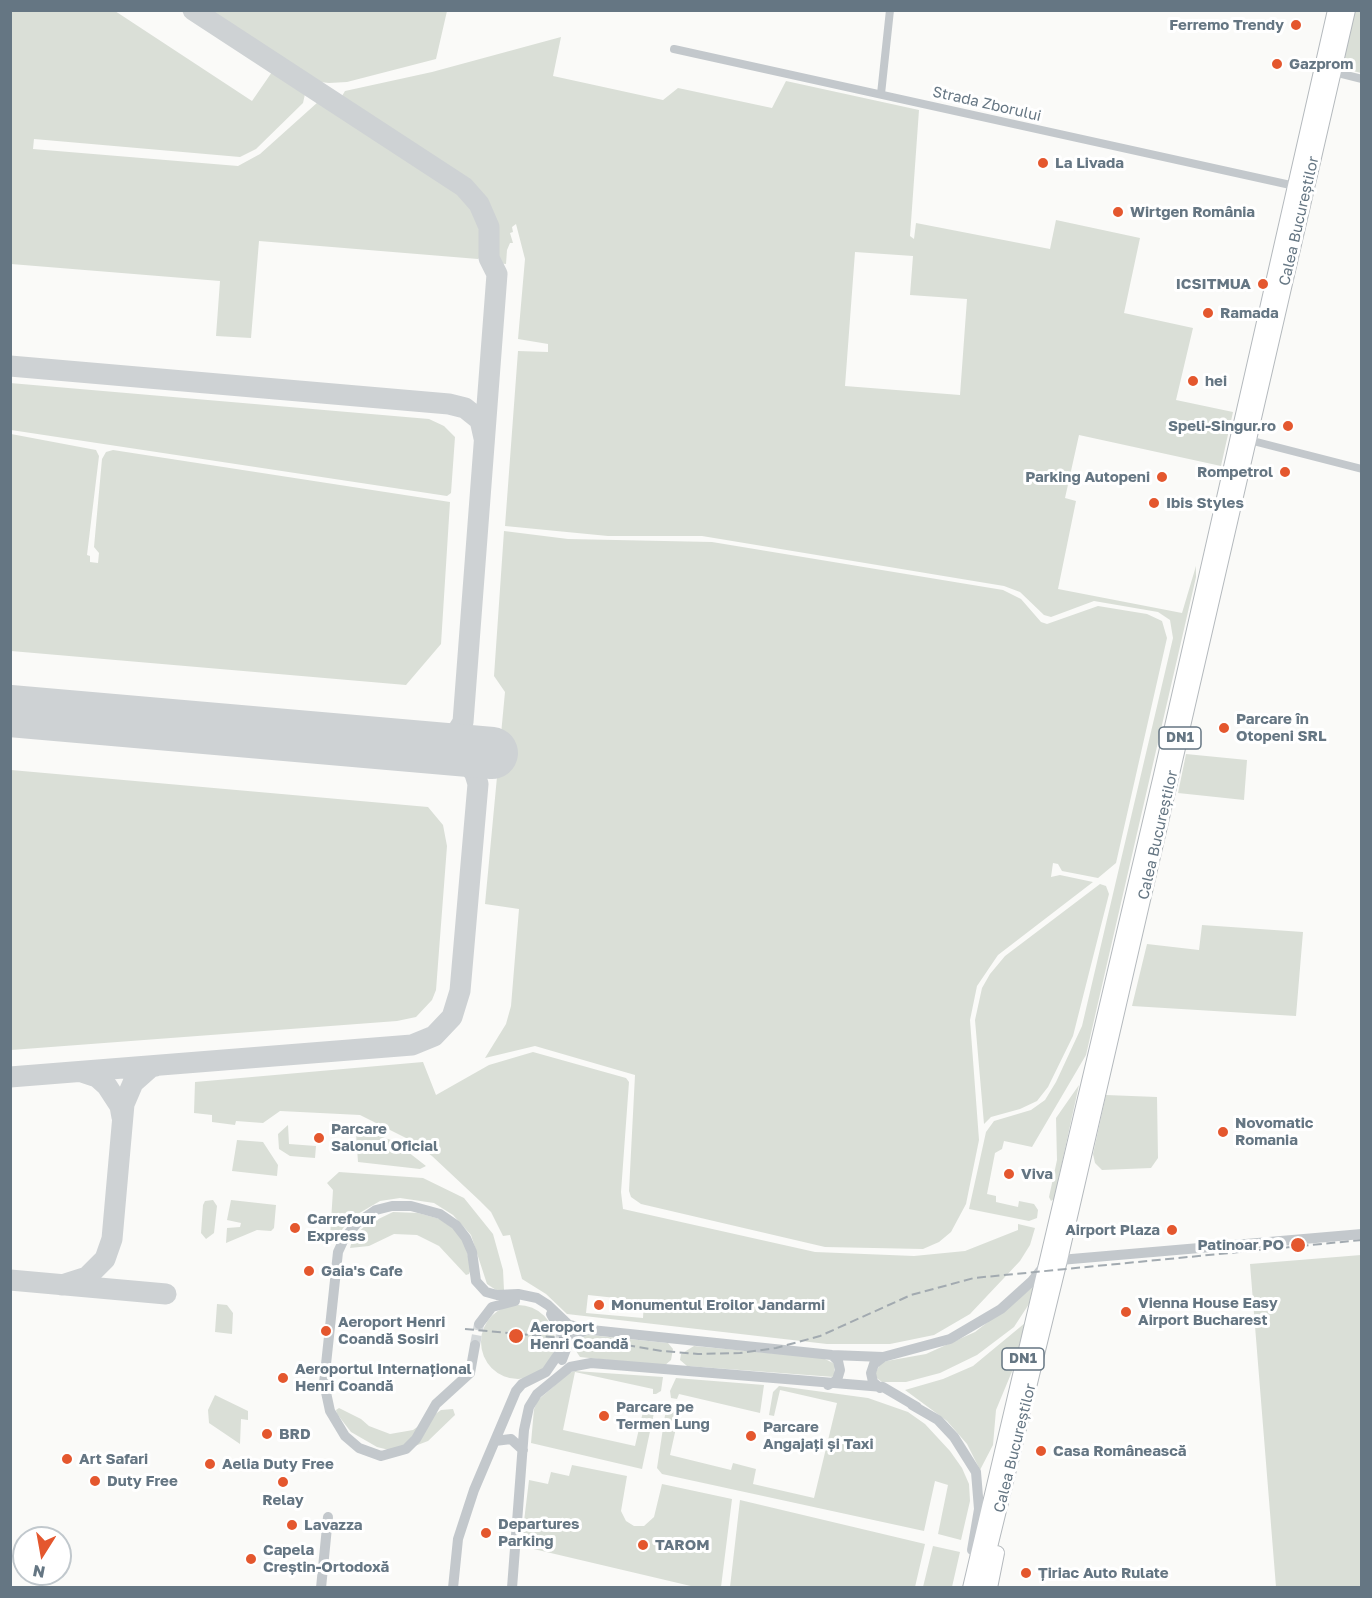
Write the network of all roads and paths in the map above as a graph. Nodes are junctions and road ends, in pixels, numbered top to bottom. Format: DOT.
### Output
graph roads {
  1 [pos="890,10"];
  2 [pos="1335,10"];
  3 [pos="1348,10"];
  4 [pos="674,49"];
  5 [pos="1334,72"];
  6 [pos="1362,79"];
  7 [pos="881,94"];
  8 [pos="1295,186"];
  9 [pos="1248,440"];
  10 [pos="1362,469"];
  11 [pos="1362,1234"];
  12 [pos="1053,1261"];
  13 [pos="479,1324"];
  14 [pos="591,1330"];
  15 [pos="561,1332"];
  16 [pos="475,1344"];
  17 [pos="559,1353"];
  18 [pos="832,1356"];
  19 [pos="883,1357"];
  20 [pos="828,1385"];
  21 [pos="867,1388"];
  22 [pos="880,1388"];
  23 [pos="512,1403"];
  24 [pos="917,1407"];
  25 [pos="495,1441"];
  26 [pos="523,1450"];
  27 [pos="1005,1464"];
  28 [pos="328,1517"];
  29 [pos="972,1550"];
  30 [pos="321,1587"];
  31 [pos="453,1587"];
  32 [pos="512,1587"];
  33 [pos="963,1587"];
  34 [pos="970,1587"];
  35 [pos="980,1587"];
  36 [pos="990,1587"];
  1 -- 7 [label="street"];
  2 -- 8 [label="highway, Calea Bucureștilor / DN1"];
  3 -- 5 [label="highway, Calea Bucureștilor / DN1"];
  4 -- 7 [label="street, Strada Zborului"];
  5 -- 6 [label="street"];
  5 -- 9 [label="highway, Calea Bucureștilor / DN1"];
  7 -- 8 [label="street, Strada Zborului"];
  8 -- 12 [label="highway, Calea Bucureștilor / DN1"];
  9 -- 10 [label="street"];
  9 -- 12 [label="highway, Calea Bucureștilor / DN1"];
  11 -- 12 [label="street"];
  12 -- 19 [label="street"];
  12 -- 27 [label="highway, Calea Bucureștilor / DN1"];
  13 -- 15 [label="street"];
  14 -- 16 [label="street"];
  14 -- 18 [label="street"];
  14 -- 23 [label="street"];
  17 -- 23 [label="street"];
  18 -- 19 [label="street"];
  18 -- 20 [label="street"];
  19 -- 22 [label="street"];
  20 -- 21 [label="street"];
  20 -- 26 [label="street"];
  21 -- 22 [label="street"];
  21 -- 24 [label="street"];
  22 -- 24 [label="street"];
  23 -- 25 [label="street"];
  24 -- 29 [label="street"];
  25 -- 26 [label="street"];
  25 -- 31 [label="street"];
  26 -- 32 [label="street"];
  27 -- 29 [label="highway, DN1"];
  27 -- 34 [label="highway, Calea Bucureștilor / DN1"];
  27 -- 35 [label="highway, Calea Bucureștilor / DN1"];
  27 -- 36 [label="highway, DN1"];
  28 -- 30 [label="street"];
  29 -- 33 [label="highway, DN1"];
}
